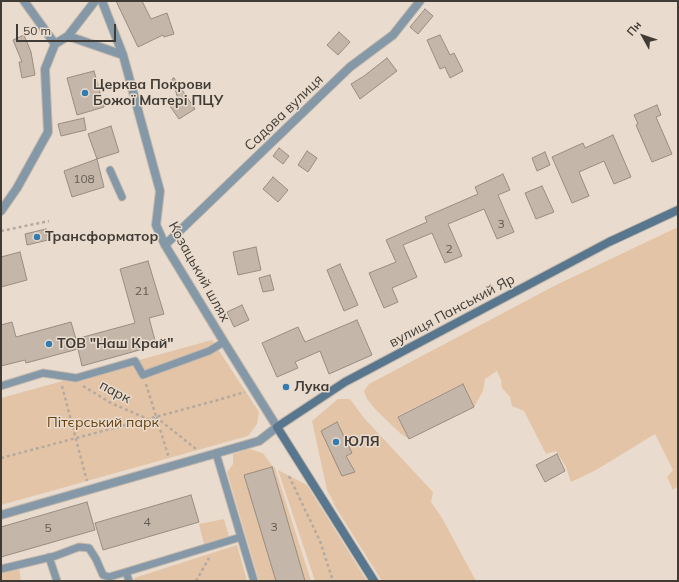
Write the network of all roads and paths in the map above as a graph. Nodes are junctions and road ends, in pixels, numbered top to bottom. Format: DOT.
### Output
graph roads {
  1 [pos="24,1"];
  2 [pos="95,1"];
  3 [pos="102,1"];
  4 [pos="420,1"];
  5 [pos="68,36"];
  6 [pos="55,44"];
  7 [pos="123,55"];
  8 [pos="110,170"];
  9 [pos="122,197"];
  10 [pos="678,210"];
  11 [pos="1,211"];
  12 [pos="49,221"];
  13 [pos="1,231"];
  14 [pos="165,245"];
  15 [pos="224,342"];
  16 [pos="58,374"];
  17 [pos="143,375"];
  18 [pos="76,378"];
  19 [pos="1,386"];
  20 [pos="252,388"];
  21 [pos="156,417"];
  22 [pos="148,419"];
  23 [pos="277,427"];
  24 [pos="75,438"];
  25 [pos="197,450"];
  26 [pos="216,454"];
  27 [pos="1,458"];
  28 [pos="169,458"];
  29 [pos="290,476"];
  30 [pos="88,490"];
  31 [pos="1,515"];
  32 [pos="241,537"];
  33 [pos="212,546"];
  34 [pos="49,557"];
  35 [pos="1,569"];
  36 [pos="126,572"];
  37 [pos="57,581"];
  38 [pos="129,581"];
  39 [pos="196,581"];
  40 [pos="254,581"];
  41 [pos="333,581"];
  42 [pos="374,581"];
  1 -- 6 [label="street"];
  2 -- 5 [label="street"];
  3 -- 7 [label="street, Козацький шлях"];
  4 -- 14 [label="street, Садова вулиця"];
  5 -- 6 [label="street"];
  5 -- 7 [label="street"];
  6 -- 11 [label="street"];
  7 -- 14 [label="street, Козацький шлях"];
  8 -- 9 [label="lane"];
  10 -- 23 [label="street, вулиця Панський Яр"];
  12 -- 13 [label="path"];
  14 -- 15 [label="street, Козацький шлях"];
  15 -- 17 [label="lane"];
  15 -- 20 [label="street, Козацький шлях"];
  16 -- 18 [label="lane"];
  16 -- 19 [label="lane"];
  16 -- 24 [label="path"];
  17 -- 18 [label="lane"];
  17 -- 21 [label="path"];
  18 -- 22 [label="path, парк"];
  20 -- 21 [label="path"];
  20 -- 23 [label="street, Козацький шлях"];
  21 -- 22 [label="path"];
  21 -- 25 [label="path"];
  21 -- 28 [label="path"];
  22 -- 24 [label="path"];
  23 -- 26 [label="street"];
  23 -- 42 [label="street"];
  24 -- 27 [label="path"];
  24 -- 30 [label="path"];
  26 -- 30 [label="street"];
  26 -- 32 [label="lane"];
  29 -- 41 [label="path"];
  30 -- 31 [label="street"];
  32 -- 33 [label="lane"];
  32 -- 40 [label="lane"];
  33 -- 36 [label="lane"];
  33 -- 39 [label="path"];
  34 -- 35 [label="lane"];
  34 -- 36 [label="lane"];
  34 -- 37 [label="lane"];
  36 -- 38 [label="lane"];
}
